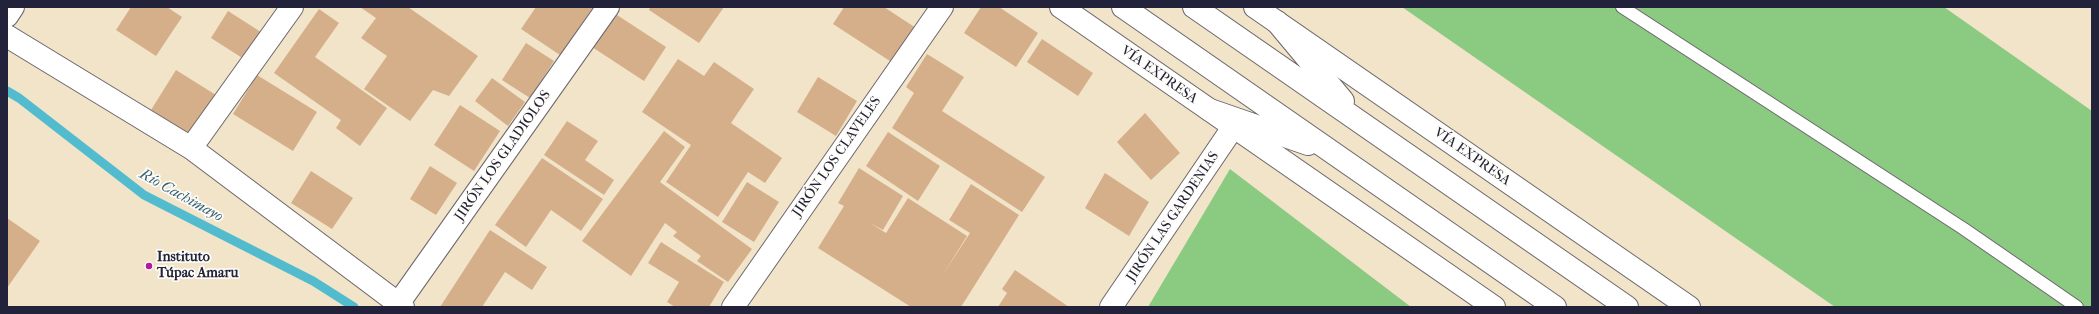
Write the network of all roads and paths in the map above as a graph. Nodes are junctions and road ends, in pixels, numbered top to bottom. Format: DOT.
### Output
graph roads {
  1 [pos="13,7"];
  2 [pos="292,7"];
  3 [pos="608,7"];
  4 [pos="942,7"];
  5 [pos="1061,7"];
  6 [pos="1123,7"];
  7 [pos="1194,7"];
  8 [pos="1255,7"];
  9 [pos="1622,7"];
  10 [pos="7,16"];
  11 [pos="1277,22"];
  12 [pos="7,36"];
  13 [pos="1210,110"];
  14 [pos="1360,122"];
  15 [pos="1234,126"];
  16 [pos="190,148"];
  17 [pos="1332,152"];
  18 [pos="400,306"];
  19 [pos="1491,306"];
  20 [pos="733,307"];
  21 [pos="1111,307"];
  22 [pos="1555,307"];
  23 [pos="1627,307"];
  24 [pos="1689,307"];
  25 [pos="2077,307"];
  1 -- 10 [label="main road"];
  2 -- 16 [label="main road"];
  3 -- 18 [label="main road, JIRÓN LOS GLADIOLOS"];
  4 -- 20 [label="main road, JIRÓN LOS CLAVELES"];
  5 -- 13 [label="main road, VÍA EXPRESA"];
  6 -- 17 [label="main road"];
  7 -- 14 [label="main road"];
  8 -- 11 [label="main road, VÍA EXPRESA"];
  9 -- 25 [label="lane"];
  11 -- 14 [label="main road"];
  11 -- 24 [label="main road, VÍA EXPRESA"];
  12 -- 16 [label="main road"];
  13 -- 15 [label="main road, VÍA EXPRESA"];
  13 -- 17 [label="main road"];
  14 -- 23 [label="main road"];
  15 -- 19 [label="main road, VÍA EXPRESA"];
  15 -- 21 [label="main road, JIRÓN LAS GARDENIAS"];
  16 -- 18 [label="main road"];
  17 -- 22 [label="main road"];
}
